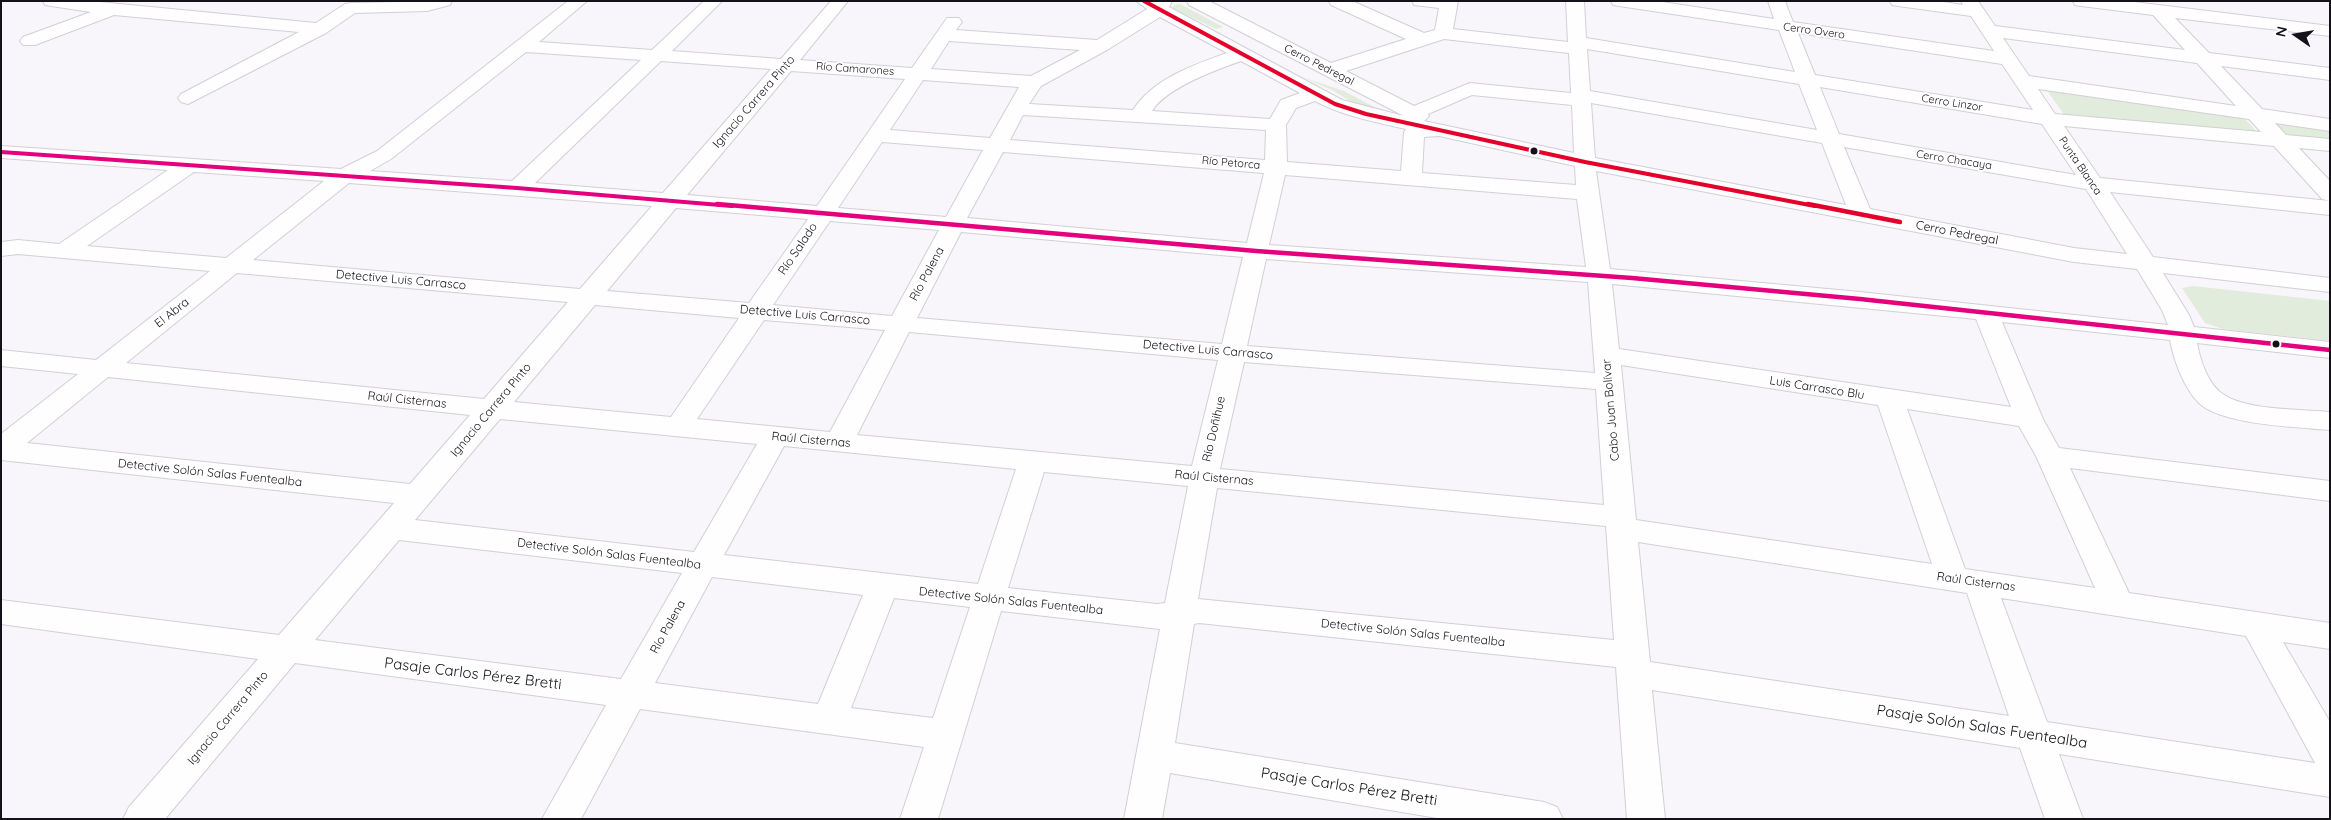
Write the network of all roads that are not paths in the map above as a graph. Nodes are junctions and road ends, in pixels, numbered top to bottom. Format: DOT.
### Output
graph roads {
  1 [pos="53,1"];
  2 [pos="444,1"];
  3 [pos="579,1"];
  4 [pos="714,1"];
  5 [pos="840,1"];
  6 [pos="1195,1"];
  7 [pos="1337,1"];
  8 [pos="1420,1"];
  9 [pos="1575,1"];
  10 [pos="1619,1"];
  11 [pos="1776,1"];
  12 [pos="1898,1"];
  13 [pos="2081,1"];
  14 [pos="1449,3"];
  15 [pos="1155,4"];
  16 [pos="120,5"];
  17 [pos="1973,7"];
  18 [pos="2159,11"];
  19 [pos="1786,28"];
  20 [pos="320,29"];
  21 [pos="1991,31"];
  22 [pos="2330,31"];
  23 [pos="1443,34"];
  24 [pos="1421,39"];
  25 [pos="29,41"];
  26 [pos="1577,45"];
  27 [pos="522,46"];
  28 [pos="1101,46"];
  29 [pos="1242,54"];
  30 [pos="657,56"];
  31 [pos="2203,58"];
  32 [pos="2008,59"];
  33 [pos="786,65"];
  34 [pos="918,74"];
  35 [pos="2330,74"];
  36 [pos="1807,79"];
  37 [pos="2024,81"];
  38 [pos="1034,82"];
  39 [pos="1323,82"];
  40 [pos="188,98"];
  41 [pos="1580,98"];
  42 [pos="1016,109"];
  43 [pos="1414,114"];
  44 [pos="2256,114"];
  45 [pos="1139,117"];
  46 [pos="2049,119"];
  47 [pos="1276,125"];
  48 [pos="2330,125"];
  49 [pos="1442,130"];
  50 [pos="876,135"];
  51 [pos="1831,140"];
  52 [pos="2279,140"];
  53 [pos="996,144"];
  54 [pos="2330,145"];
  55 [pos="1,152"];
  56 [pos="1585,162"];
  57 [pos="188,166"];
  58 [pos="1276,166"];
  59 [pos="343,177"];
  60 [pos="1411,178"];
  61 [pos="2092,184"];
  62 [pos="517,188"];
  63 [pos="1587,193"];
  64 [pos="2330,194"];
  65 [pos="669,202"];
  66 [pos="2330,208"];
  67 [pos="822,213"];
  68 [pos="1861,215"];
  69 [pos="953,224"];
  70 [pos="1,250"];
  71 [pos="64,251"];
  72 [pos="1256,252"];
  73 [pos="2146,264"];
  74 [pos="234,265"];
  75 [pos="1599,276"];
  76 [pos="2330,285"];
  77 [pos="588,297"];
  78 [pos="756,310"];
  79 [pos="1986,312"];
  80 [pos="901,323"];
  81 [pos="2183,334"];
  82 [pos="2330,350"];
  83 [pos="1232,353"];
  84 [pos="1,358"];
  85 [pos="103,368"];
  86 [pos="1607,369"];
  87 [pos="1890,399"];
  88 [pos="492,409"];
  89 [pos="2029,419"];
  90 [pos="2330,421"];
  91 [pos="678,427"];
  92 [pos="776,436"];
  93 [pos="840,442"];
  94 [pos="1,449"];
  95 [pos="2050,456"];
  96 [pos="1033,460"];
  97 [pos="1204,477"];
  98 [pos="2330,490"];
  99 [pos="419,495"];
  100 [pos="1621,523"];
  101 [pos="390,528"];
  102 [pos="703,565"];
  103 [pos="1966,581"];
  104 [pos="882,586"];
  105 [pos="989,598"];
  106 [pos="2118,604"];
  107 [pos="1,612"];
  108 [pos="1180,614"];
  109 [pos="2257,625"];
  110 [pos="2330,636"];
  111 [pos="287,649"];
  112 [pos="1633,664"];
  113 [pos="630,694"];
  114 [pos="829,720"];
  115 [pos="946,735"];
  116 [pos="2034,735"];
  117 [pos="1154,755"];
  118 [pos="2330,756"];
  119 [pos="2330,781"];
  120 [pos="142,819"];
  121 [pos="561,819"];
  122 [pos="919,819"];
  123 [pos="1143,819"];
  124 [pos="1544,819"];
  125 [pos="1646,819"];
  126 [pos="2064,819"];
  1 -- 16 [label="street"];
  2 -- 20 [label="street"];
  3 -- 27 [label="street, El Abra"];
  4 -- 30 [label="street"];
  5 -- 33 [label="street, Ignacio Carrera Pinto"];
  6 -- 39 [label="street, Cerro Pedregal"];
  7 -- 24 [label="street"];
  8 -- 14 [label="street"];
  9 -- 26 [label="street, Cabo Juan Bolívar"];
  10 -- 19 [label="street, Cerro Overo"];
  11 -- 19 [label="street"];
  12 -- 17 [label="street"];
  13 -- 18 [label="street"];
  14 -- 23 [label="street"];
  15 -- 28 [label="street"];
  15 -- 29 [label="street, Cerro Pedregal"];
  16 -- 20 [label="street"];
  16 -- 25 [label="street"];
  17 -- 21 [label="street, Punta Blanca"];
  18 -- 22 [label="street"];
  18 -- 31 [label="street"];
  19 -- 32 [label="street, Cerro Overo"];
  19 -- 36 [label="street"];
  20 -- 40 [label="street"];
  21 -- 31 [label="street"];
  21 -- 32 [label="street, Punta Blanca"];
  23 -- 24 [label="street, Cerro Linzor"];
  23 -- 26 [label="street, Cerro Linzor"];
  24 -- 39 [label="street, Cerro Linzor"];
  26 -- 36 [label="street, Cerro Linzor"];
  26 -- 41 [label="street, Cabo Juan Bolívar"];
  27 -- 30 [label="street, Río Camarones"];
  27 -- 59 [label="street, El Abra"];
  28 -- 34 [label="street, Río Salado"];
  28 -- 38 [label="street"];
  29 -- 39 [label="street, Cerro Pedregal"];
  29 -- 45 [label="street"];
  30 -- 33 [label="street, Río Camarones"];
  30 -- 62 [label="street"];
  31 -- 35 [label="street"];
  31 -- 44 [label="street"];
  32 -- 37 [label="street, Punta Blanca"];
  33 -- 34 [label="street, Río Camarones"];
  33 -- 65 [label="street, Ignacio Carrera Pinto"];
  34 -- 38 [label="street, Río Camarones"];
  34 -- 50 [label="street, Río Salado"];
  36 -- 46 [label="street, Cerro Linzor"];
  36 -- 51 [label="street"];
  37 -- 44 [label="street"];
  37 -- 46 [label="street, Punta Blanca"];
  38 -- 42 [label="street, Río Palena"];
  39 -- 43 [label="street, Cerro Pedregal"];
  39 -- 47 [label="street"];
  39 -- 49 [label="street, Cerro Pedregal"];
  41 -- 43 [label="street, Cerro Chacaya"];
  41 -- 51 [label="street, Cerro Chacaya"];
  41 -- 56 [label="street, Cabo Juan Bolívar"];
  42 -- 45 [label="street"];
  42 -- 53 [label="street, Río Palena"];
  43 -- 49 [label="street, Cerro Pedregal"];
  44 -- 48 [label="street"];
  44 -- 52 [label="street"];
  45 -- 47 [label="street"];
  46 -- 52 [label="street, Cerro Linzor"];
  46 -- 61 [label="street, Punta Blanca"];
  47 -- 58 [label="street, Río Doñihue"];
  49 -- 56 [label="street, Cerro Pedregal"];
  49 -- 60 [label="street"];
  50 -- 53 [label="street, Río Petorca"];
  50 -- 67 [label="street, Río Salado"];
  51 -- 61 [label="street, Cerro Chacaya"];
  51 -- 68 [label="street"];
  52 -- 54 [label="street, Cerro Linzor"];
  52 -- 64 [label="street"];
  53 -- 58 [label="street, Río Petorca"];
  53 -- 69 [label="street, Río Palena"];
  55 -- 57 [label="street"];
  56 -- 63 [label="street, Cabo Juan Bolívar"];
  56 -- 68 [label="street, Cerro Pedregal"];
  57 -- 59 [label="street"];
  57 -- 71 [label="street"];
  58 -- 60 [label="street, Río Petorca"];
  58 -- 72 [label="street, Río Doñihue"];
  59 -- 62 [label="street"];
  59 -- 74 [label="street, El Abra"];
  60 -- 63 [label="street, Río Petorca"];
  61 -- 66 [label="street, Cerro Chacaya"];
  61 -- 73 [label="street, Punta Blanca"];
  62 -- 65 [label="street"];
  63 -- 75 [label="street, Cabo Juan Bolívar"];
  65 -- 67 [label="street"];
  65 -- 77 [label="street, Ignacio Carrera Pinto"];
  67 -- 69 [label="street"];
  67 -- 78 [label="street, Río Salado"];
  68 -- 73 [label="street, Cerro Pedregal"];
  69 -- 72 [label="street"];
  69 -- 80 [label="street, Río Palena"];
  70 -- 71 [label="street, Detective Luis Carrasco"];
  71 -- 74 [label="street, Detective Luis Carrasco"];
  72 -- 75 [label="street"];
  72 -- 83 [label="street, Río Doñihue"];
  73 -- 76 [label="street, Cerro Pedregal"];
  73 -- 81 [label="street, Punta Blanca"];
  74 -- 77 [label="street, Detective Luis Carrasco"];
  74 -- 85 [label="street, El Abra"];
  75 -- 79 [label="street"];
  75 -- 86 [label="street, Cabo Juan Bolívar"];
  77 -- 78 [label="street, Detective Luis Carrasco"];
  77 -- 88 [label="street, Ignacio Carrera Pinto"];
  78 -- 80 [label="street, Detective Luis Carrasco"];
  78 -- 91 [label="street, Río Salado"];
  79 -- 81 [label="street"];
  79 -- 89 [label="street"];
  80 -- 83 [label="street, Detective Luis Carrasco"];
  80 -- 93 [label="street, Río Palena"];
  81 -- 82 [label="street"];
  81 -- 90 [label="street, Punta Blanca"];
  83 -- 86 [label="street, Detective Luis Carrasco"];
  83 -- 97 [label="street, Río Doñihue"];
  84 -- 85 [label="street, Raúl Cisternas"];
  85 -- 88 [label="street, Raúl Cisternas"];
  85 -- 94 [label="street, El Abra"];
  86 -- 87 [label="street, Luis Carrasco Blu"];
  86 -- 100 [label="street, Cabo Juan Bolívar"];
  87 -- 89 [label="street, Luis Carrasco Blu"];
  87 -- 103 [label="street"];
  88 -- 91 [label="street, Raúl Cisternas"];
  88 -- 99 [label="street, Ignacio Carrera Pinto"];
  89 -- 95 [label="street"];
  91 -- 92 [label="street, Raúl Cisternas"];
  92 -- 93 [label="street, Raúl Cisternas"];
  92 -- 102 [label="street, Río Palena"];
  93 -- 96 [label="street, Raúl Cisternas"];
  94 -- 99 [label="street, Detective Solón Salas Fuentealba"];
  95 -- 98 [label="street"];
  95 -- 106 [label="street"];
  96 -- 97 [label="street, Raúl Cisternas"];
  96 -- 105 [label="street"];
  97 -- 100 [label="street, Raúl Cisternas"];
  97 -- 108 [label="street, Río Doñihue"];
  99 -- 101 [label="street, Ignacio Carrera Pinto"];
  100 -- 103 [label="street, Raúl Cisternas"];
  100 -- 112 [label="street, Cabo Juan Bolívar"];
  101 -- 102 [label="street, Detective Solón Salas Fuentealba"];
  101 -- 111 [label="street, Ignacio Carrera Pinto"];
  102 -- 104 [label="street, Detective Solón Salas Fuentealba"];
  102 -- 113 [label="street, Río Palena"];
  103 -- 106 [label="street, Raúl Cisternas"];
  103 -- 116 [label="street"];
  104 -- 105 [label="street, Detective Solón Salas Fuentealba"];
  104 -- 114 [label="street"];
  105 -- 108 [label="street, Detective Solón Salas Fuentealba"];
  105 -- 115 [label="street"];
  106 -- 109 [label="street, Raúl Cisternas"];
  107 -- 111 [label="street, Pasaje Carlos Pérez Bretti"];
  108 -- 112 [label="street, Detective Solón Salas Fuentealba"];
  108 -- 117 [label="street, Río Doñihue"];
  109 -- 110 [label="street, Raúl Cisternas"];
  109 -- 118 [label="street"];
  111 -- 113 [label="street, Pasaje Carlos Pérez Bretti"];
  111 -- 120 [label="street, Ignacio Carrera Pinto"];
  112 -- 116 [label="street, Pasaje Solón Salas Fuentealba"];
  112 -- 125 [label="street, Cabo Juan Bolívar"];
  113 -- 114 [label="street, Pasaje Carlos Pérez Bretti"];
  113 -- 121 [label="street, Río Palena"];
  114 -- 115 [label="street, Pasaje Carlos Pérez Bretti"];
  115 -- 122 [label="street"];
  116 -- 119 [label="street, Pasaje Solón Salas Fuentealba"];
  116 -- 126 [label="street"];
  117 -- 123 [label="street, Río Doñihue"];
  117 -- 124 [label="street, Pasaje Carlos Pérez Bretti"];
}
